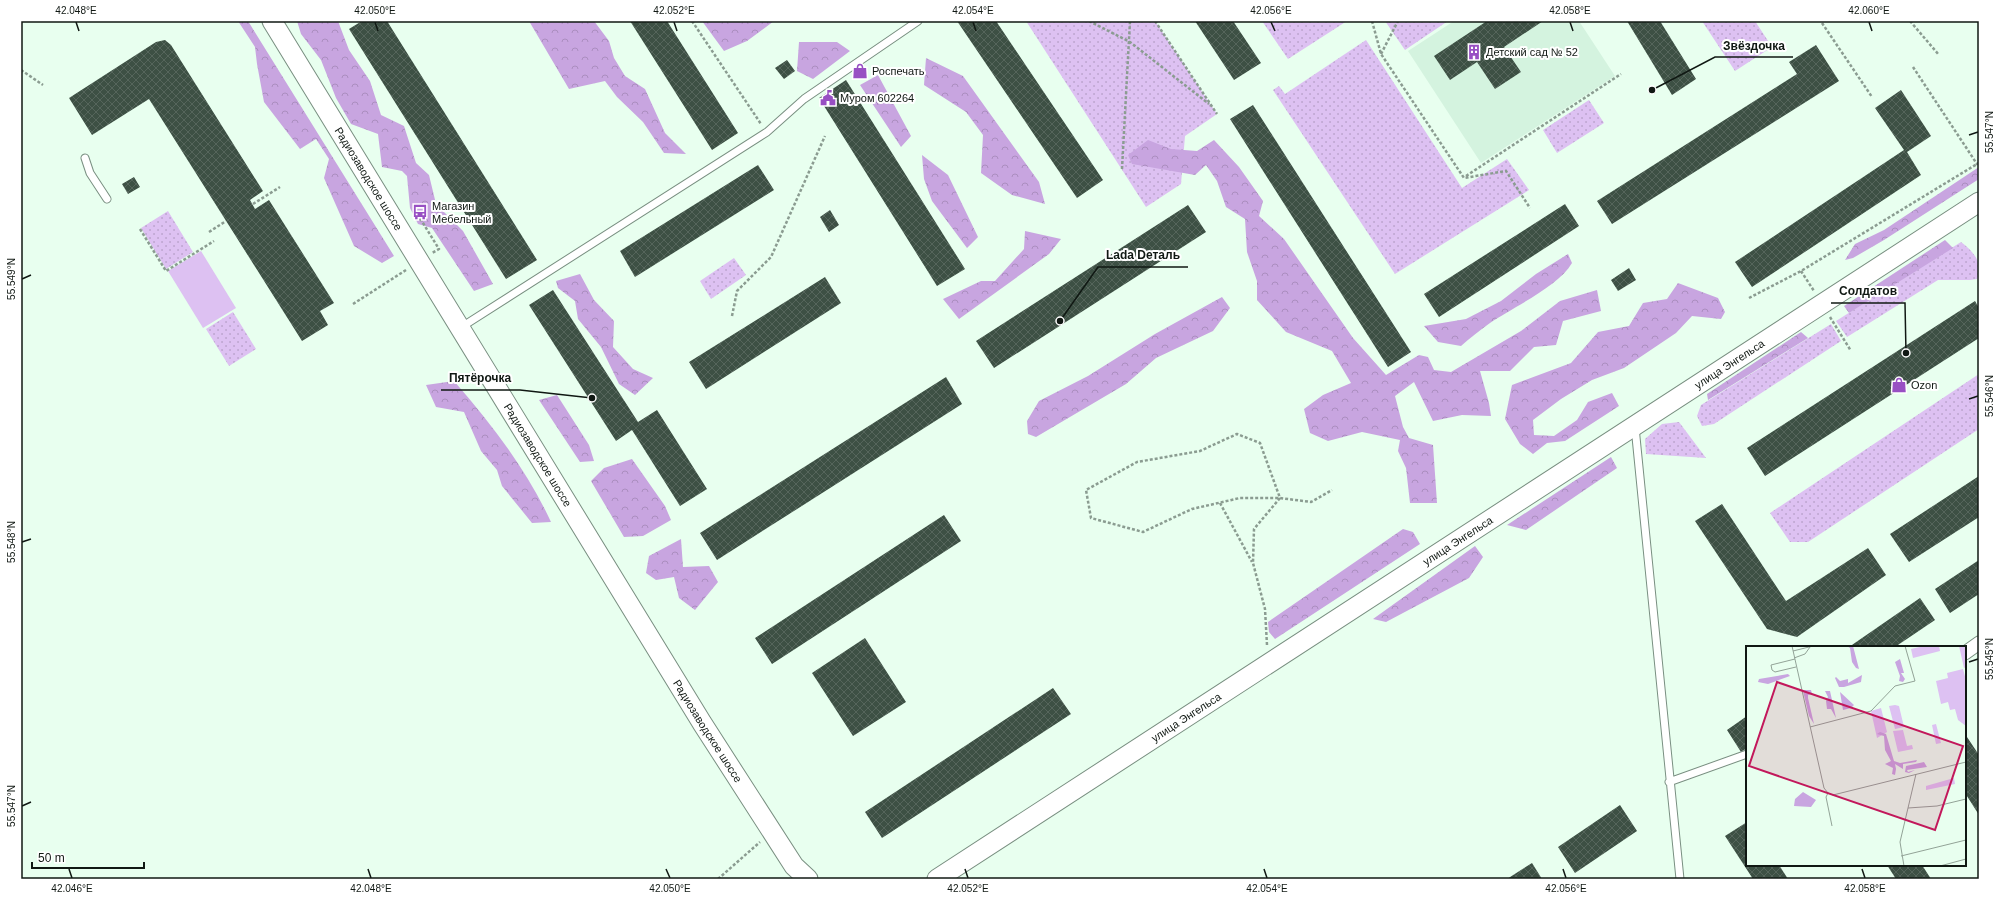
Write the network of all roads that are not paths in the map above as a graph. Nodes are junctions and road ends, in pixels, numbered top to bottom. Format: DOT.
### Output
graph roads {
  1 [pos="272,21"];
  2 [pos="918,21"];
  3 [pos="85,158"];
  4 [pos="107,199"];
  5 [pos="1979,202"];
  6 [pos="460,328"];
  7 [pos="1635,426"];
  8 [pos="1979,643"];
  9 [pos="1966,652"];
  10 [pos="1746,754"];
  11 [pos="1669,782"];
  12 [pos="808,879"];
  13 [pos="937,879"];
  14 [pos="1680,879"];
  1 -- 6 [label="street, Радиозаводское шоссе"];
  2 -- 6 [label="lane"];
  3 -- 4 [label="lane"];
  5 -- 7 [label="street, улица Энгельса"];
  6 -- 12 [label="street, Радиозаводское шоссе"];
  7 -- 11 [label="lane"];
  7 -- 13 [label="street, улица Энгельса"];
  8 -- 9 [label="street"];
  10 -- 11 [label="lane"];
  11 -- 14 [label="lane"];
}
